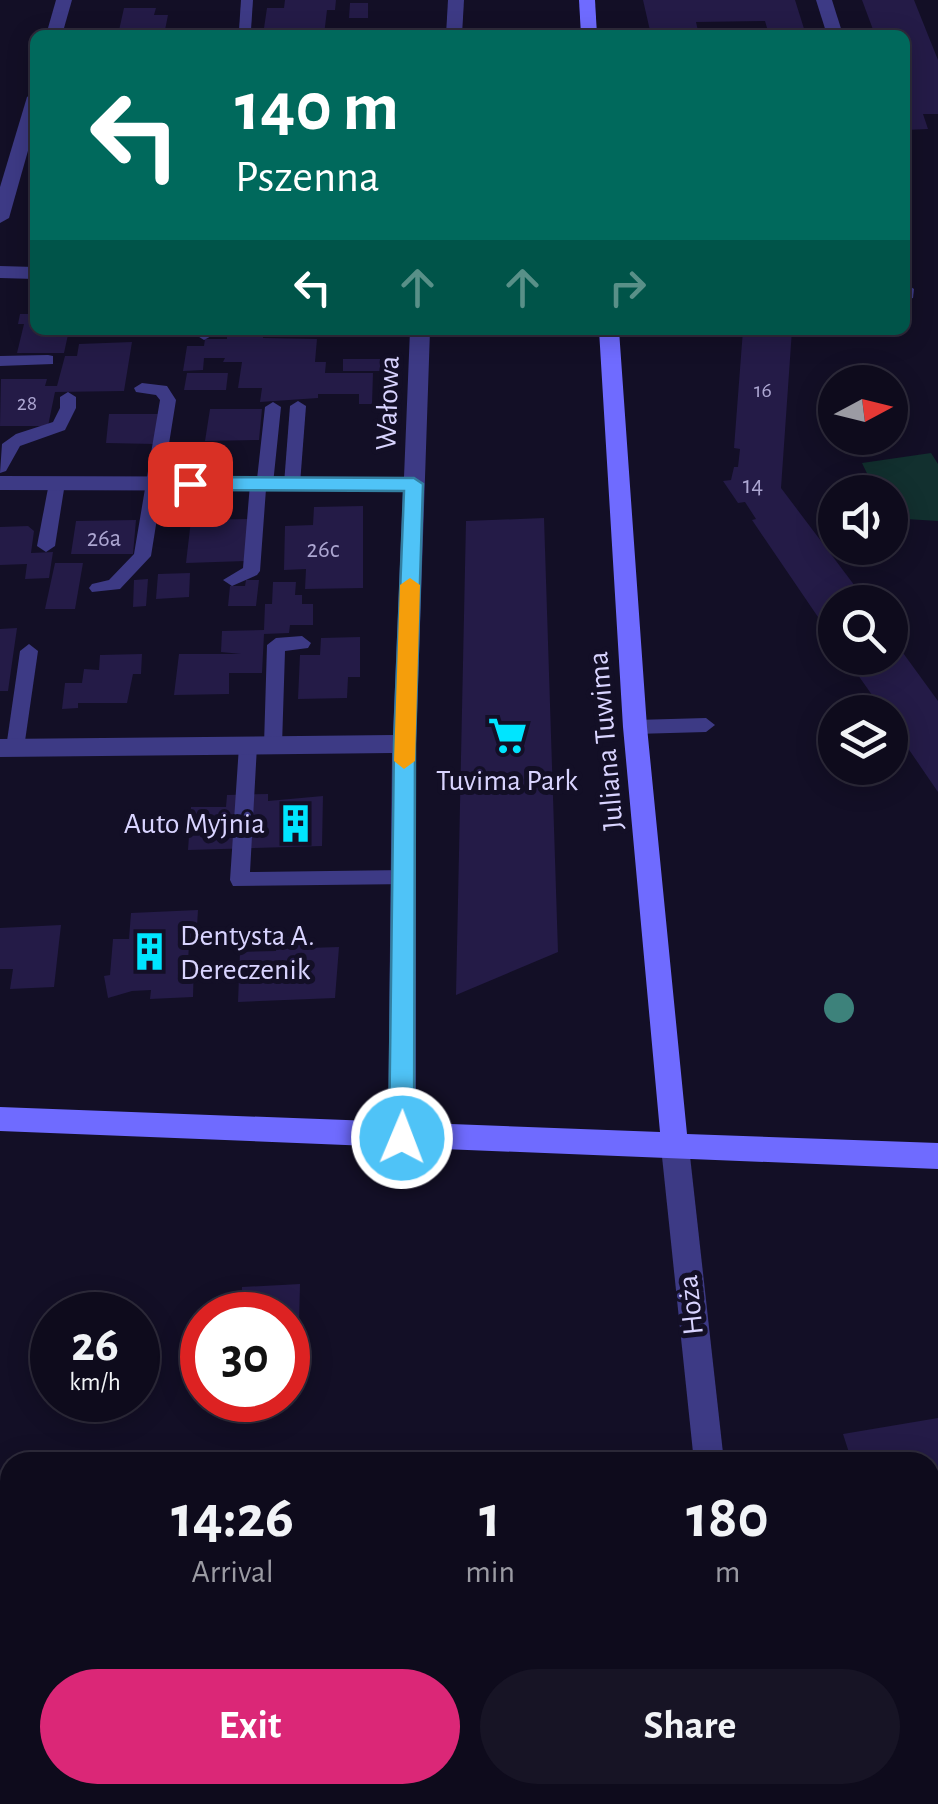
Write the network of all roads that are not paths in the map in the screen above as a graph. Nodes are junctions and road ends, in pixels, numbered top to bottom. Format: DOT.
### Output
graph roads {
  1 [pos="64,0"];
  2 [pos="247,0"];
  3 [pos="456,0"];
  4 [pos="586,0"];
  5 [pos="824,0"];
  6 [pos="55,30"];
  7 [pos="245,30"];
  8 [pos="454,30"];
  9 [pos="589,30"];
  10 [pos="833,30"];
  11 [pos="30,125"];
  12 [pos="0,218"];
  13 [pos="0,272"];
  14 [pos="30,273"];
  15 [pos="420,335"];
  16 [pos="609,335"];
  17 [pos="0,360"];
  18 [pos="48,360"];
  19 [pos="142,388"];
  20 [pos="68,397"];
  21 [pos="298,406"];
  22 [pos="274,407"];
  23 [pos="0,467"];
  24 [pos="0,483"];
  25 [pos="57,483"];
  26 [pos="155,484"];
  27 [pos="262,484"];
  28 [pos="292,484"];
  29 [pos="414,484"];
  30 [pos="46,546"];
  31 [pos="232,580"];
  32 [pos="98,588"];
  33 [pos="302,643"];
  34 [pos="29,651"];
  35 [pos="706,725"];
  36 [pos="636,728"];
  37 [pos="404,744"];
  38 [pos="248,746"];
  39 [pos="273,746"];
  40 [pos="8,748"];
  41 [pos="405,878"];
  42 [pos="0,1119"];
  43 [pos="402,1138"];
  44 [pos="675,1147"];
  45 [pos="938,1156"];
  46 [pos="707,1452"];
  1 -- 6 [label="street"];
  2 -- 7 [label="lane"];
  3 -- 8 [label="street"];
  4 -- 9 [label="street"];
  5 -- 10 [label="street"];
  11 -- 12 [label="street"];
  13 -- 14 [label="street"];
  15 -- 29 [label="street, Wałowa"];
  16 -- 36 [label="street, Juliana Tuwima"];
  17 -- 18 [label="lane"];
  19 -- 26 [label="lane"];
  20 -- 23 [label="lane"];
  21 -- 28 [label="lane"];
  22 -- 27 [label="lane"];
  24 -- 25 [label="street"];
  25 -- 26 [label="street"];
  25 -- 30 [label="lane"];
  26 -- 27 [label="street"];
  26 -- 32 [label="lane"];
  27 -- 28 [label="street"];
  27 -- 31 [label="lane"];
  28 -- 29 [label="street"];
  29 -- 37 [label="street, Wałowa"];
  33 -- 39 [label="lane"];
  34 -- 40 [label="lane"];
  35 -- 36 [label="lane"];
  36 -- 44 [label="street, Juliana Tuwima"];
  37 -- 39 [label="street"];
  37 -- 41 [label="street, Wałowa"];
  38 -- 39 [label="street"];
  38 -- 40 [label="street"];
  38 -- 41 [label="lane"];
  41 -- 43 [label="street, Wałowa"];
  42 -- 43 [label="street"];
  43 -- 44 [label="street"];
  44 -- 45 [label="street"];
  44 -- 46 [label="street, Hoża"];
}
